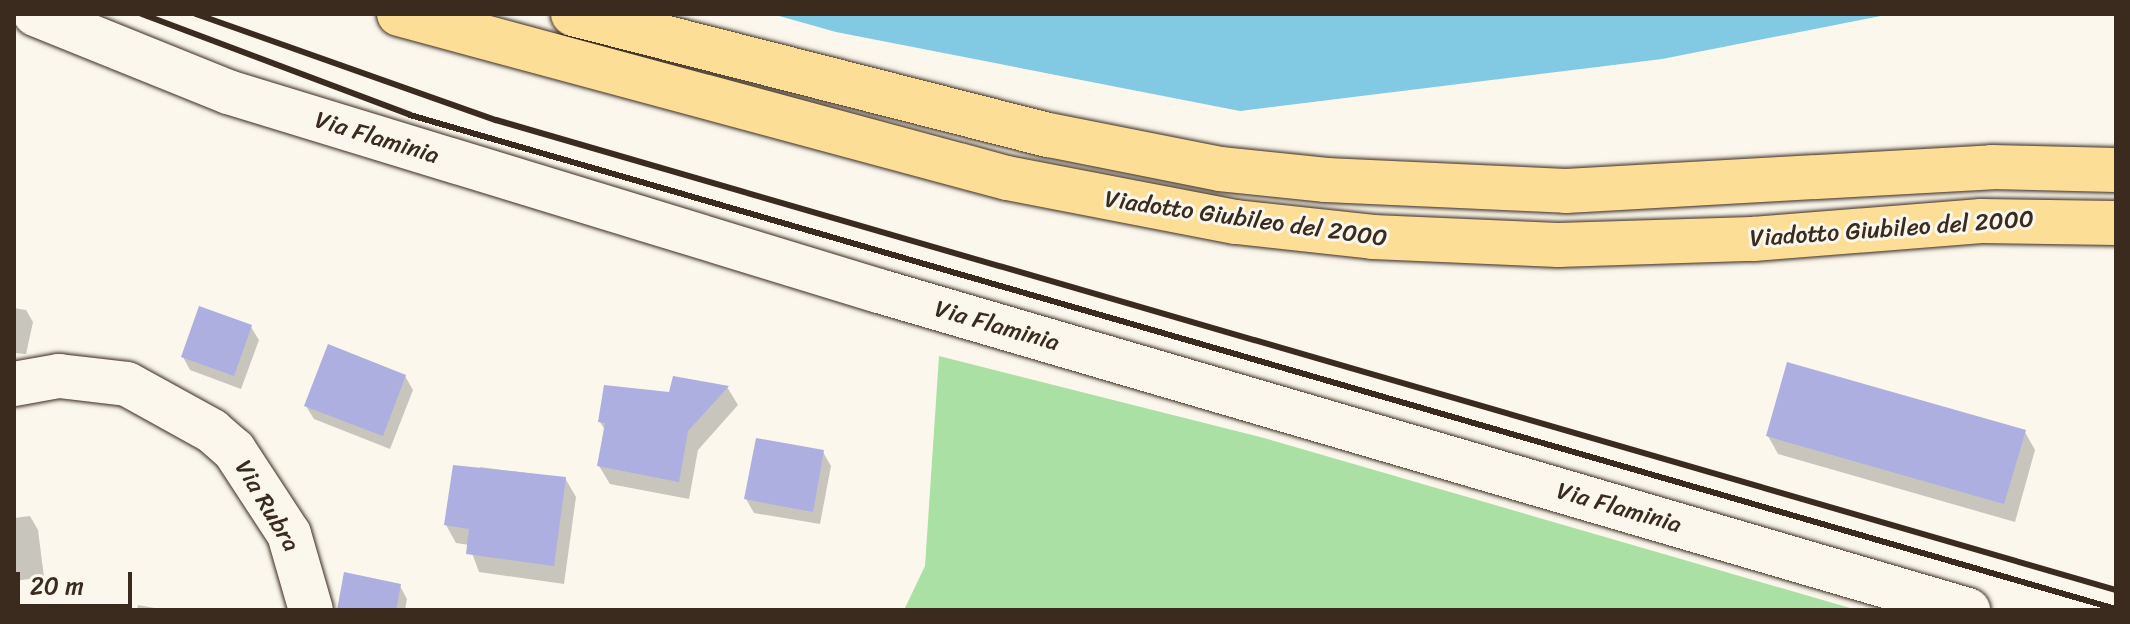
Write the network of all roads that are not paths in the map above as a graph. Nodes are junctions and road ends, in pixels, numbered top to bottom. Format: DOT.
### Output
graph roads {
  1 [pos="35,14"];
  2 [pos="399,14"];
  3 [pos="573,14"];
  4 [pos="2116,170"];
  5 [pos="2116,223"];
  6 [pos="14,384"];
  7 [pos="311,610"];
  8 [pos="1968,610"];
  1 -- 8 [label="street, Via Flaminia"];
  2 -- 5 [label="highway, Viadotto Giubileo del 2000"];
  3 -- 4 [label="highway, Viadotto Giubileo del 2000"];
  6 -- 7 [label="street, Via Rubra"];
}
